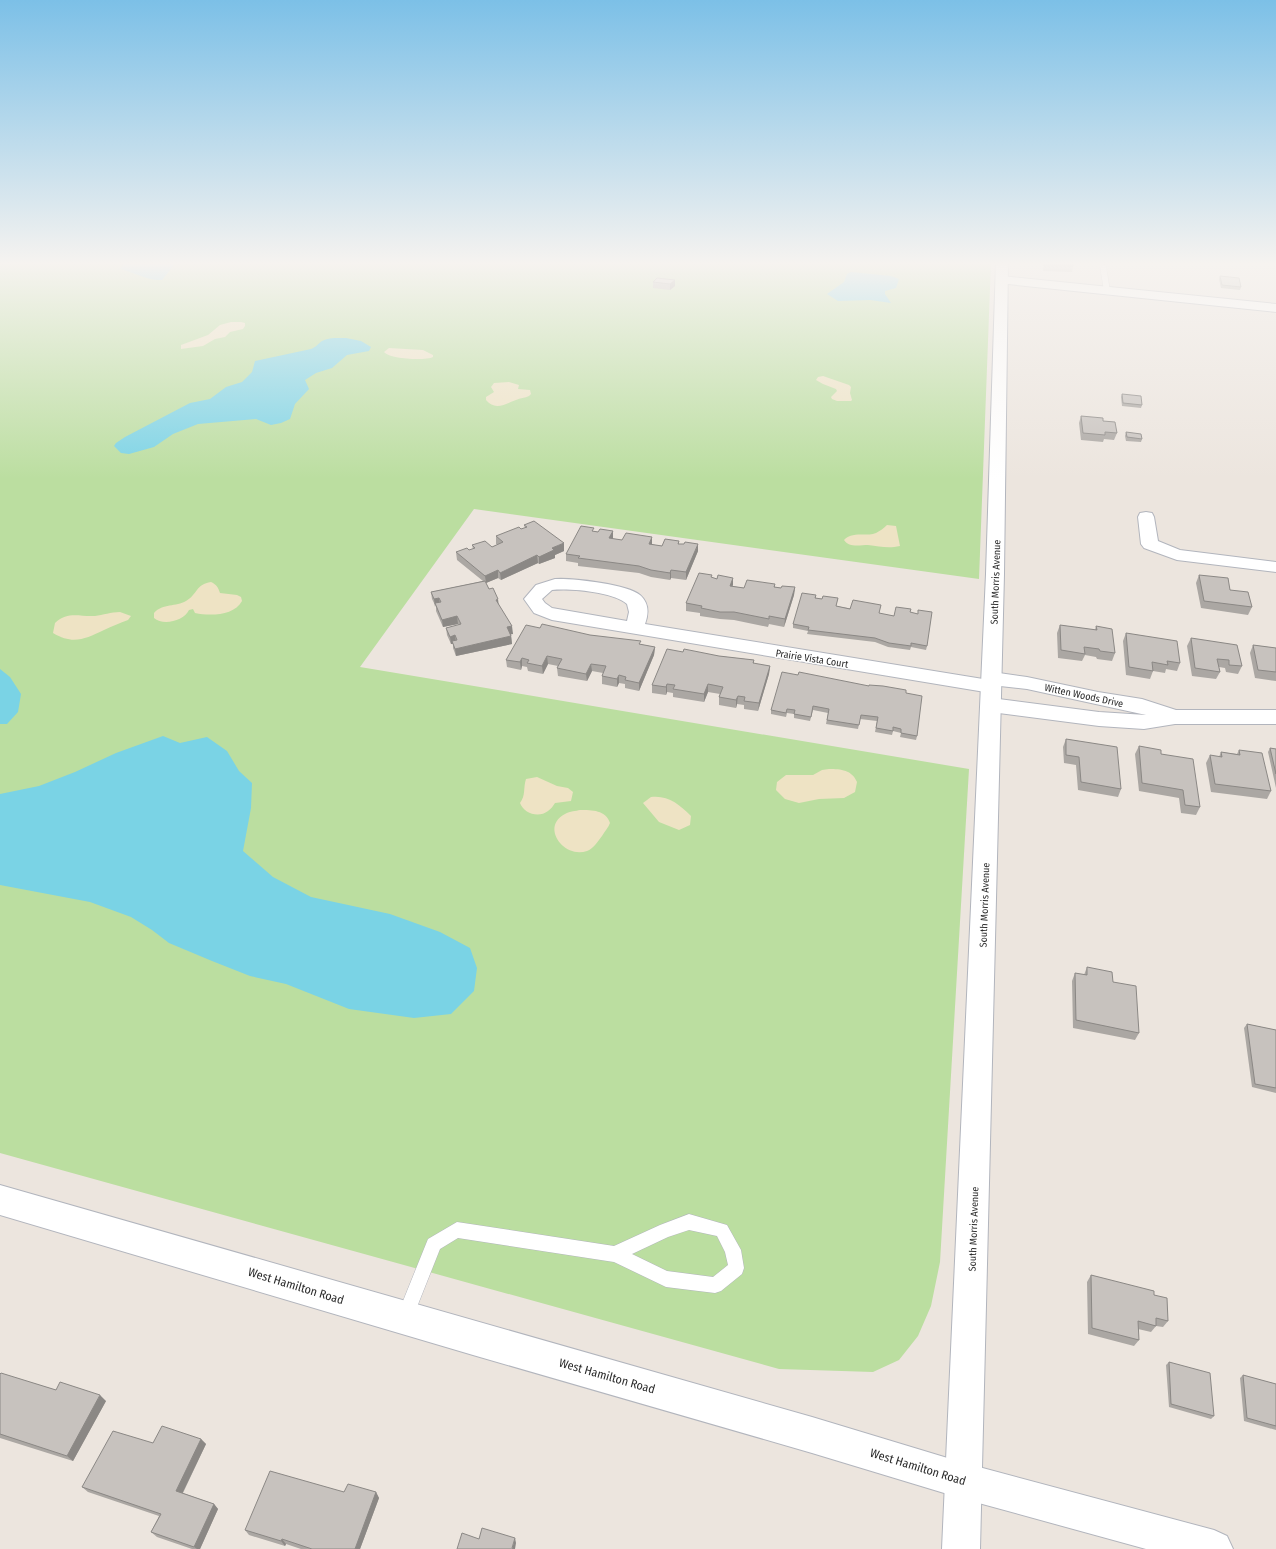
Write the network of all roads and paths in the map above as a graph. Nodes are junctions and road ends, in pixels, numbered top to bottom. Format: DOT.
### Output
graph roads {
  1 [pos="1001,334"];
  2 [pos="1146,517"];
  3 [pos="1276,568"];
  4 [pos="633,628"];
  5 [pos="991,690"];
  6 [pos="1276,717"];
  7 [pos="0,1200"];
  8 [pos="615,1254"];
  9 [pos="404,1318"];
  10 [pos="964,1481"];
  11 [pos="961,1549"];
  12 [pos="1214,1549"];
  1 -- 5 [label="street, South Morris Avenue"];
  2 -- 3 [label="street"];
  4 -- 4 [label="street, Prairie Vista Court"];
  4 -- 5 [label="street, Prairie Vista Court"];
  5 -- 6 [label="street, Witten Woods Drive"];
  5 -- 10 [label="street, South Morris Avenue"];
  7 -- 9 [label="street, West Hamilton Road"];
  8 -- 8 [label="lane"];
  8 -- 9 [label="lane"];
  9 -- 10 [label="street, West Hamilton Road"];
  10 -- 11 [label="street, South Morris Avenue"];
  10 -- 12 [label="street, West Hamilton Road"];
}
